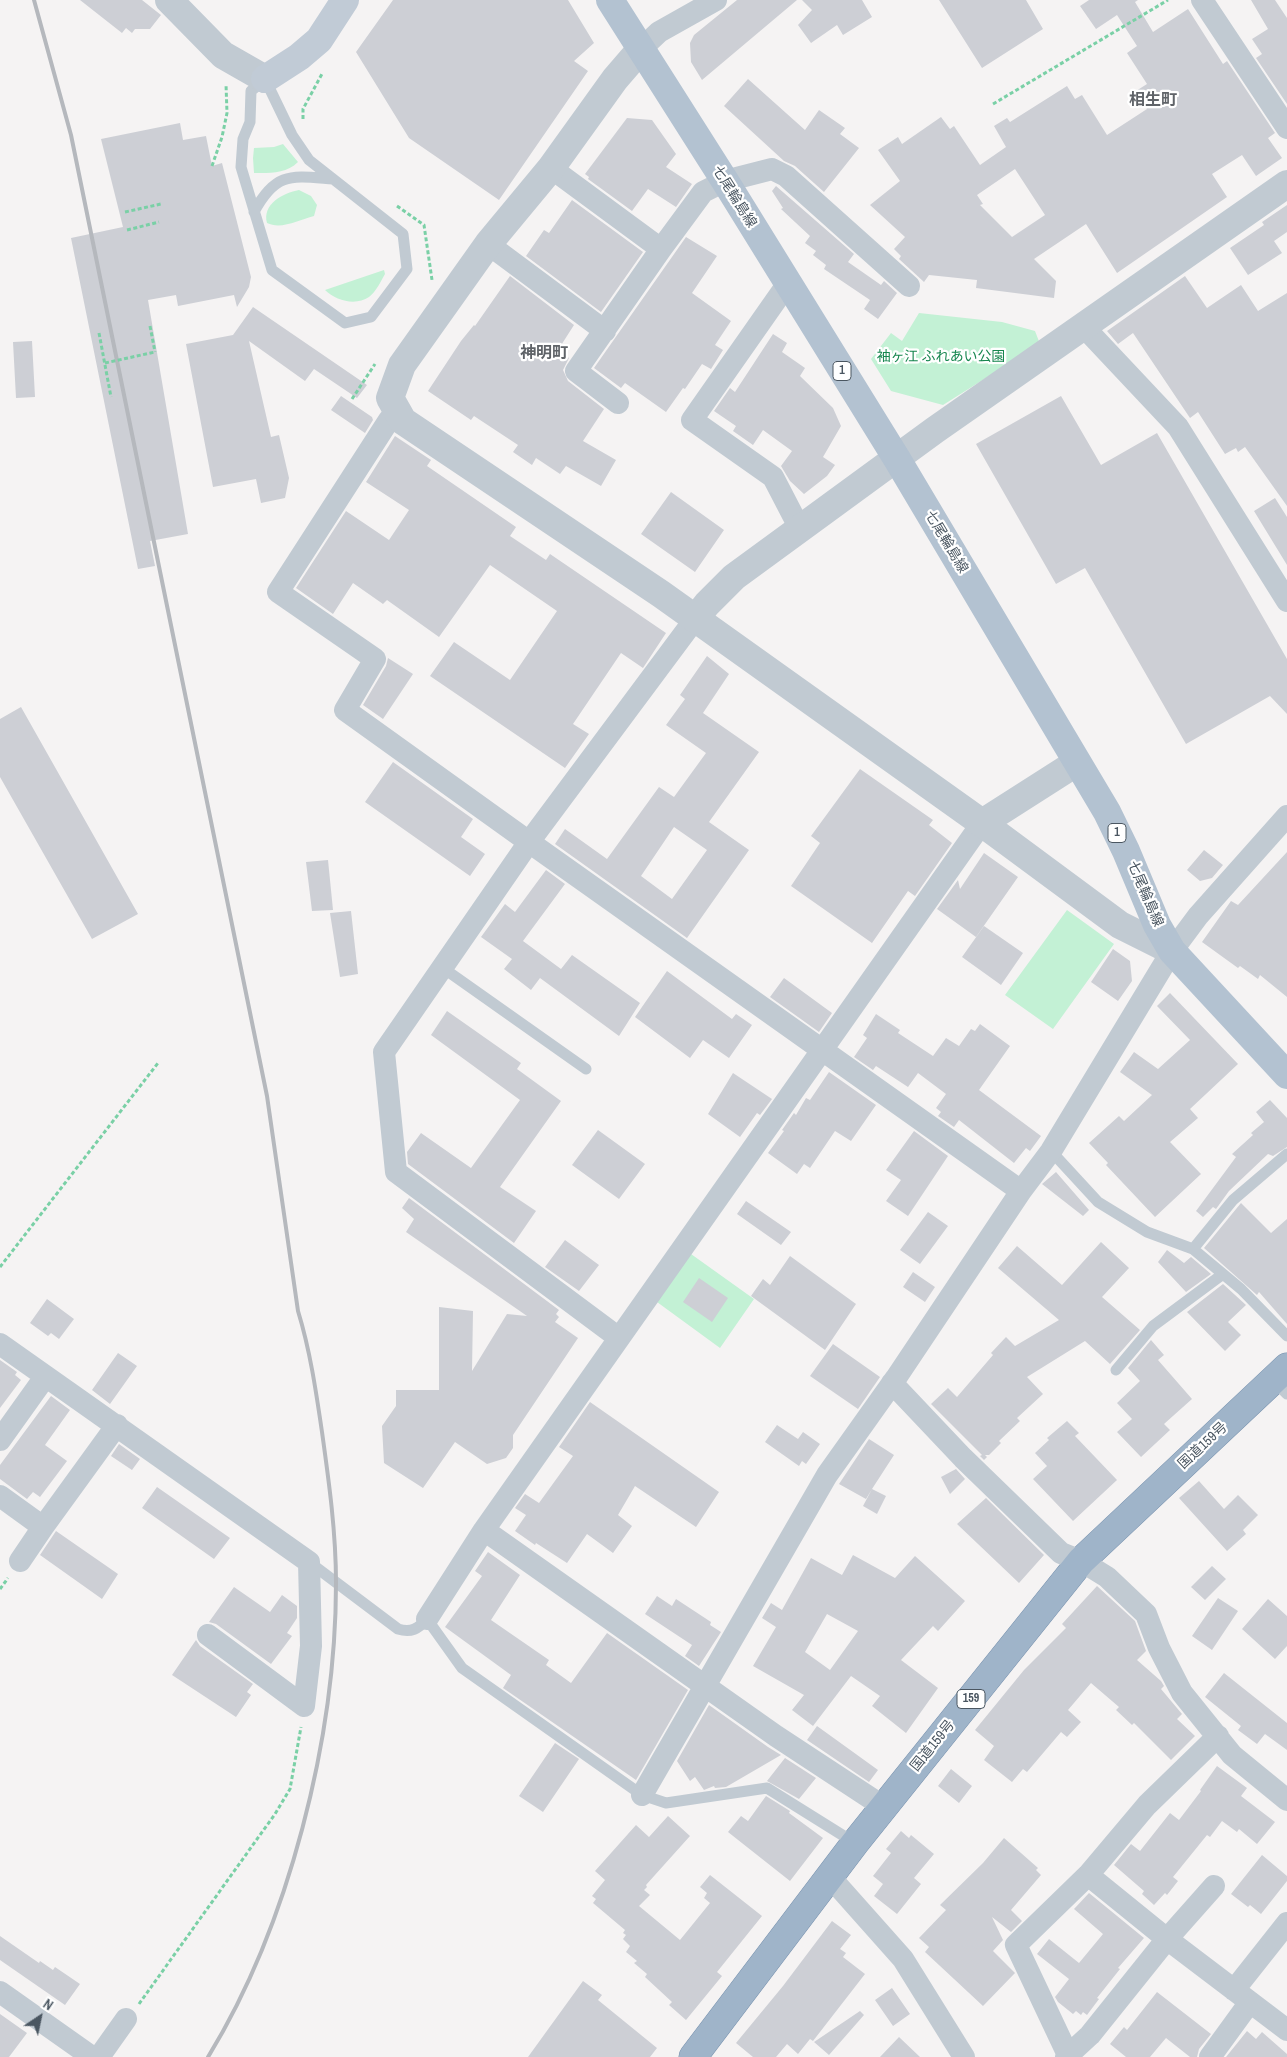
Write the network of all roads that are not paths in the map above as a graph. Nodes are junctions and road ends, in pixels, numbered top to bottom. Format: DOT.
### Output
graph roads {
  1 [pos="169,0"];
  2 [pos="345,0"];
  3 [pos="610,0"];
  4 [pos="716,0"];
  5 [pos="1202,0"];
  6 [pos="640,50"];
  7 [pos="265,79"];
  8 [pos="1287,128"];
  9 [pos="551,168"];
  10 [pos="333,179"];
  11 [pos="724,181"];
  12 [pos="1287,184"];
  13 [pos="254,212"];
  14 [pos="488,244"];
  15 [pos="661,249"];
  16 [pos="788,283"];
  17 [pos="909,286"];
  18 [pos="1083,326"];
  19 [pos="605,331"];
  20 [pos="618,403"];
  21 [pos="403,421"];
  22 [pos="897,459"];
  23 [pos="800,529"];
  24 [pos="1279,571"];
  25 [pos="1287,601"];
  26 [pos="695,619"];
  27 [pos="1076,763"];
  28 [pos="1287,816"];
  29 [pos="982,823"];
  30 [pos="530,842"];
  31 [pos="1172,951"];
  32 [pos="443,968"];
  33 [pos="822,1050"];
  34 [pos="586,1069"];
  35 [pos="1287,1075"];
  36 [pos="1051,1152"];
  37 [pos="1287,1154"];
  38 [pos="1021,1191"];
  39 [pos="1193,1249"];
  40 [pos="1223,1274"];
  41 [pos="1287,1336"];
  42 [pos="619,1338"];
  43 [pos="0,1344"];
  44 [pos="1116,1370"];
  45 [pos="45,1377"];
  46 [pos="1282,1378"];
  47 [pos="892,1383"];
  48 [pos="117,1425"];
  49 [pos="0,1440"];
  50 [pos="0,1496"];
  51 [pos="43,1527"];
  52 [pos="484,1530"];
  53 [pos="1081,1561"];
  54 [pos="20,1562"];
  55 [pos="309,1562"];
  56 [pos="427,1619"];
  57 [pos="208,1635"];
  58 [pos="706,1687"];
  59 [pos="1218,1736"];
  60 [pos="642,1795"];
  61 [pos="1287,1800"];
  62 [pos="884,1807"];
  63 [pos="855,1844"];
  64 [pos="1088,1875"];
  65 [pos="831,1878"];
  66 [pos="1214,1886"];
  67 [pos="1287,1924"];
  68 [pos="1167,1939"];
  69 [pos="0,1992"];
  70 [pos="1242,1996"];
  71 [pos="126,2019"];
  72 [pos="1287,2030"];
  73 [pos="1077,2053"];
  74 [pos="92,2057"];
  75 [pos="99,2057"];
  76 [pos="693,2057"];
  77 [pos="964,2057"];
  78 [pos="1210,2057"];
  1 -- 7 [label="street"];
  2 -- 7 [label="main road"];
  3 -- 6 [label="main road, 七尾輪島線 / 1"];
  4 -- 6 [label="street"];
  5 -- 8 [label="street"];
  6 -- 9 [label="street"];
  6 -- 11 [label="main road, 七尾輪島線 / 1"];
  7 -- 10 [label="lane"];
  7 -- 13 [label="lane"];
  9 -- 14 [label="street"];
  9 -- 15 [label="street"];
  10 -- 13 [label="lane"];
  10 -- 13 [label="lane"];
  11 -- 15 [label="street"];
  11 -- 16 [label="main road, 七尾輪島線 / 1"];
  11 -- 17 [label="street"];
  12 -- 18 [label="street"];
  14 -- 19 [label="street"];
  14 -- 21 [label="street"];
  15 -- 19 [label="street"];
  16 -- 22 [label="main road, 七尾輪島線 / 1"];
  16 -- 23 [label="street"];
  18 -- 22 [label="street"];
  18 -- 24 [label="street"];
  19 -- 20 [label="street"];
  21 -- 26 [label="street"];
  21 -- 30 [label="street"];
  22 -- 23 [label="street"];
  22 -- 27 [label="main road, 七尾輪島線 / 1"];
  23 -- 26 [label="street"];
  24 -- 25 [label="street"];
  26 -- 29 [label="street"];
  26 -- 30 [label="street"];
  27 -- 29 [label="street"];
  27 -- 31 [label="main road, 七尾輪島線 / 1"];
  28 -- 31 [label="street"];
  29 -- 31 [label="street"];
  29 -- 33 [label="street"];
  30 -- 32 [label="street"];
  30 -- 33 [label="street"];
  31 -- 35 [label="main road, 七尾輪島線 / 1"];
  31 -- 36 [label="street"];
  32 -- 34 [label="lane"];
  32 -- 42 [label="street"];
  33 -- 38 [label="street"];
  33 -- 42 [label="street"];
  36 -- 38 [label="street"];
  36 -- 39 [label="lane"];
  37 -- 39 [label="lane"];
  38 -- 47 [label="street"];
  39 -- 40 [label="lane"];
  40 -- 41 [label="lane"];
  40 -- 44 [label="lane"];
  42 -- 52 [label="street"];
  43 -- 45 [label="street"];
  45 -- 48 [label="street"];
  45 -- 49 [label="street"];
  46 -- 53 [label="highway, 国道159号 / 159"];
  47 -- 53 [label="street"];
  47 -- 58 [label="street"];
  48 -- 51 [label="street"];
  48 -- 55 [label="street"];
  50 -- 51 [label="street"];
  51 -- 54 [label="street"];
  52 -- 56 [label="street"];
  52 -- 58 [label="street"];
  53 -- 59 [label="street"];
  53 -- 62 [label="highway, 国道159号 / 159"];
  55 -- 56 [label="lane"];
  55 -- 57 [label="street"];
  56 -- 60 [label="lane"];
  58 -- 60 [label="street"];
  58 -- 62 [label="street"];
  59 -- 61 [label="street"];
  59 -- 64 [label="street"];
  60 -- 63 [label="lane"];
  62 -- 63 [label="highway, 国道159号 / 159"];
  63 -- 65 [label="highway, 国道159号 / 159"];
  64 -- 68 [label="street"];
  64 -- 73 [label="street"];
  65 -- 76 [label="highway, 国道159号 / 159"];
  65 -- 77 [label="street"];
  66 -- 68 [label="street"];
  67 -- 70 [label="street"];
  68 -- 70 [label="street"];
  68 -- 73 [label="street"];
  69 -- 74 [label="street"];
  70 -- 72 [label="street"];
  70 -- 78 [label="street"];
  71 -- 75 [label="street"];
}
